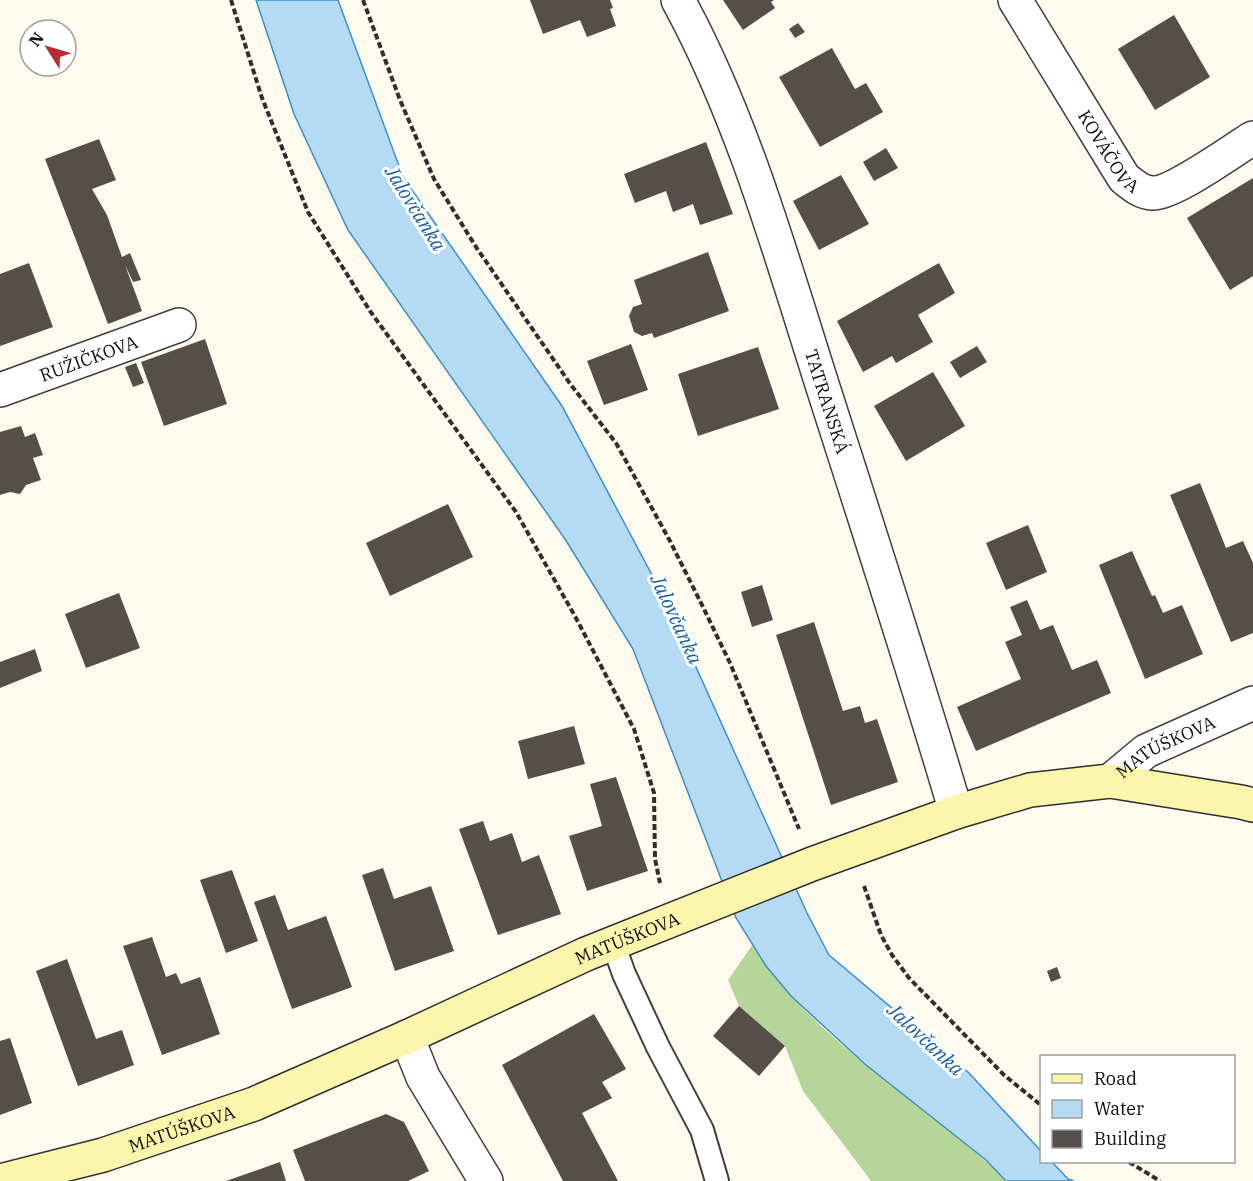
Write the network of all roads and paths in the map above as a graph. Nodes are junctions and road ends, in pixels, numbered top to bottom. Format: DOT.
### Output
graph roads {
  1 [pos="231,0"];
  2 [pos="363,0"];
  3 [pos="678,0"];
  4 [pos="1015,0"];
  5 [pos="1253,138"];
  6 [pos="179,325"];
  7 [pos="0,390"];
  8 [pos="1253,703"];
  9 [pos="1110,781"];
  10 [pos="1253,805"];
  11 [pos="956,812"];
  12 [pos="800,831"];
  13 [pos="850,850"];
  14 [pos="674,903"];
  15 [pos="614,943"];
  16 [pos="407,1037"];
  17 [pos="1040,1105"];
  18 [pos="1132,1163"];
  19 [pos="0,1181"];
  20 [pos="486,1181"];
  21 [pos="717,1181"];
  22 [pos="1160,1181"];
  1 -- 14 [label="path"];
  2 -- 12 [label="path"];
  3 -- 11 [label="street, TATRANSKÁ"];
  4 -- 5 [label="street, KOVÁČOVA"];
  6 -- 7 [label="street, RUŽIČKOVA"];
  8 -- 9 [label="street, MATÚŠKOVA"];
  9 -- 10 [label="main road"];
  9 -- 11 [label="main road, MATÚŠKOVA"];
  11 -- 13 [label="main road, MATÚŠKOVA"];
  13 -- 14 [label="main road, MATÚŠKOVA"];
  13 -- 17 [label="path"];
  14 -- 15 [label="main road, MATÚŠKOVA"];
  15 -- 16 [label="main road, MATÚŠKOVA"];
  15 -- 21 [label="lane"];
  16 -- 19 [label="main road, MATÚŠKOVA"];
  16 -- 20 [label="street"];
  18 -- 22 [label="path"];
}
